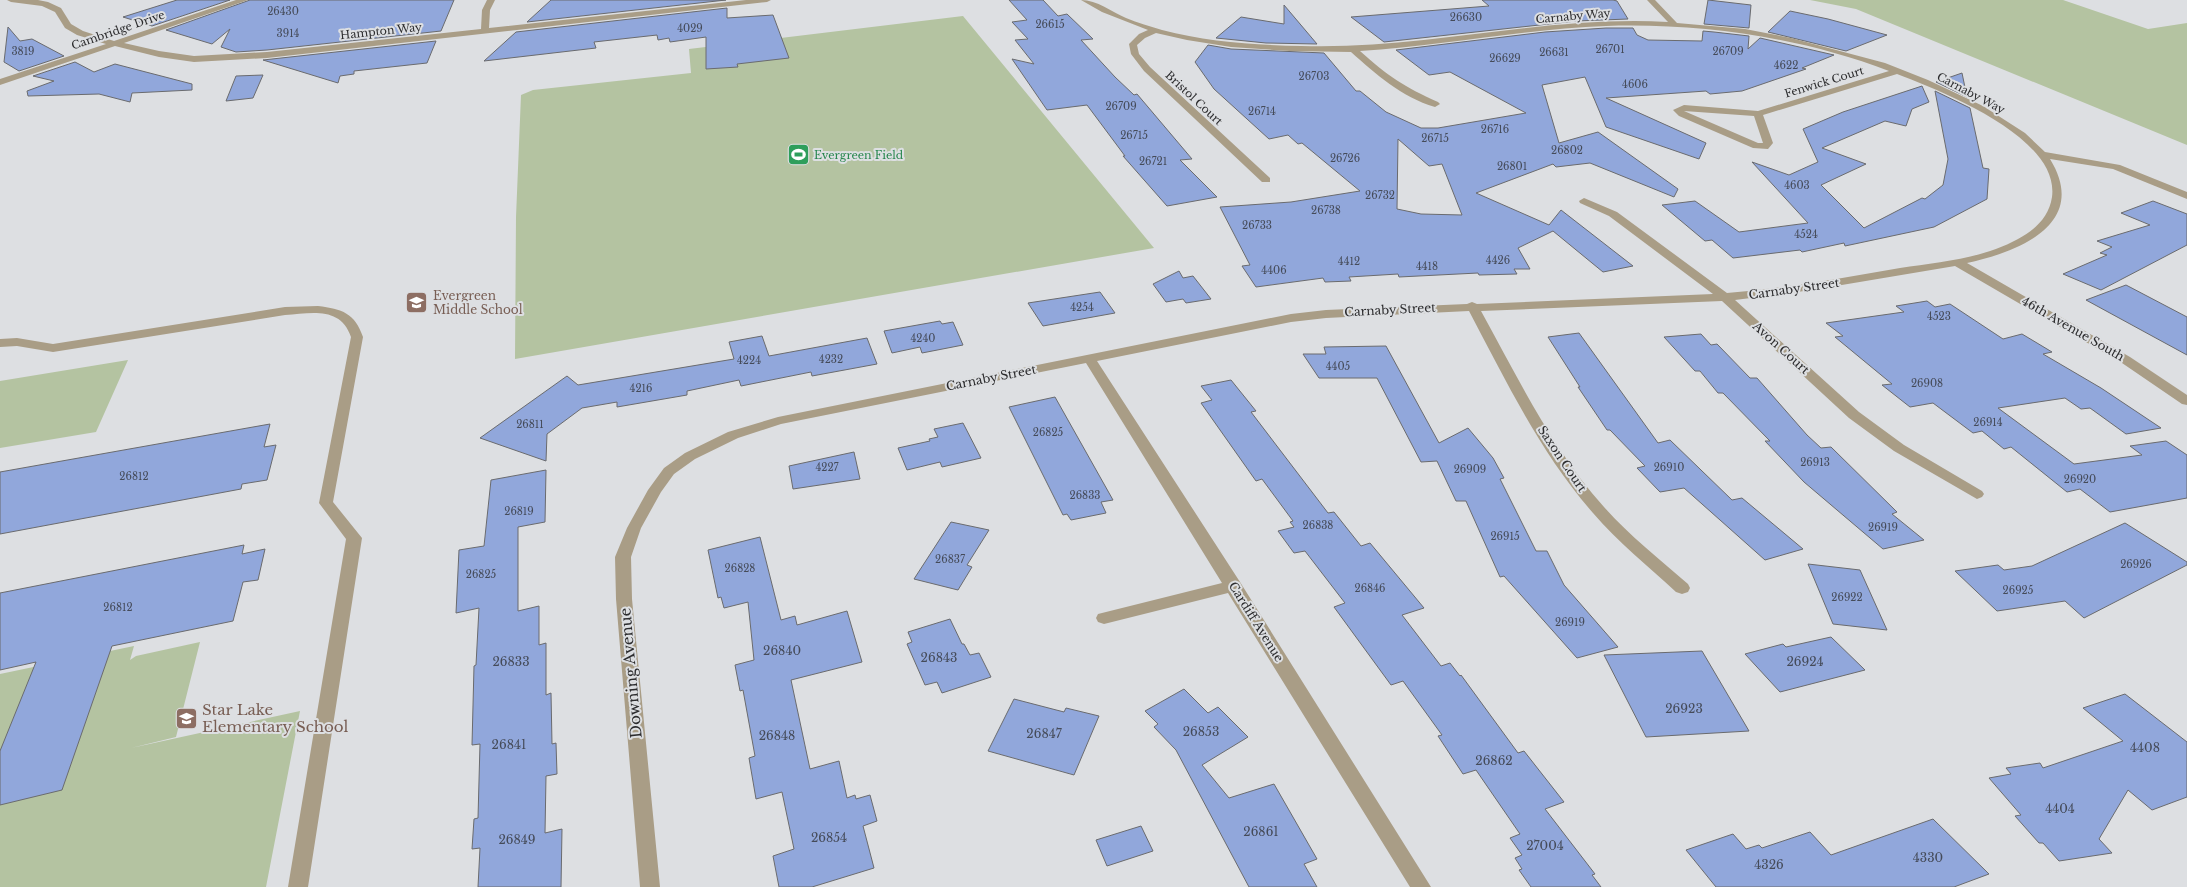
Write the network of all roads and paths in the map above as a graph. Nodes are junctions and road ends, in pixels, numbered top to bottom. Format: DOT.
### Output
graph roads {
  1 [pos="0,0"];
  2 [pos="5,0"];
  3 [pos="11,0"];
  4 [pos="244,0"];
  5 [pos="491,0"];
  6 [pos="767,0"];
  7 [pos="1085,0"];
  8 [pos="1651,0"];
  9 [pos="1676,25"];
  10 [pos="484,31"];
  11 [pos="1153,31"];
  12 [pos="113,43"];
  13 [pos="1353,49"];
  14 [pos="1898,71"];
  15 [pos="0,82"];
  16 [pos="1435,104"];
  17 [pos="1758,114"];
  18 [pos="2043,155"];
  19 [pos="1266,180"];
  20 [pos="2187,196"];
  21 [pos="1584,201"];
  22 [pos="1957,262"];
  23 [pos="1725,297"];
  24 [pos="1472,306"];
  25 [pos="0,343"];
  26 [pos="1090,359"];
  27 [pos="2187,401"];
  28 [pos="669,471"];
  29 [pos="1977,494"];
  30 [pos="1234,586"];
  31 [pos="1682,588"];
  32 [pos="1104,618"];
  33 [pos="298,887"];
  34 [pos="650,887"];
  35 [pos="1421,887"];
  1 -- 2 [label="street"];
  3 -- 12 [label="street, Hampton Way"];
  4 -- 12 [label="street, Cambridge Drive"];
  5 -- 10 [label="street"];
  6 -- 10 [label="street, Hampton Way"];
  7 -- 11 [label="street, Carnaby Way"];
  8 -- 9 [label="street"];
  9 -- 13 [label="street, Carnaby Way"];
  9 -- 14 [label="street, Carnaby Way"];
  10 -- 12 [label="street, Hampton Way"];
  11 -- 13 [label="street, Carnaby Way"];
  11 -- 19 [label="street, Bristol Court"];
  12 -- 15 [label="street, Cambridge Drive"];
  13 -- 16 [label="street"];
  14 -- 17 [label="street, Fenwick Court"];
  14 -- 18 [label="street, Carnaby Way"];
  17 -- 17 [label="street, Fenwick Court"];
  18 -- 20 [label="street"];
  18 -- 22 [label="street, Carnaby Street"];
  21 -- 23 [label="street, Avon Court"];
  22 -- 23 [label="street, Carnaby Street"];
  22 -- 27 [label="street, 46th Avenue South"];
  23 -- 24 [label="street, Carnaby Street"];
  23 -- 29 [label="street, Avon Court"];
  24 -- 26 [label="street, Carnaby Street"];
  24 -- 31 [label="street, Saxon Court"];
  25 -- 33 [label="street"];
  26 -- 28 [label="street, Carnaby Street"];
  26 -- 30 [label="street, Cardiff Avenue"];
  28 -- 34 [label="street, Downing Avenue"];
  30 -- 32 [label="street"];
  30 -- 35 [label="street, Cardiff Avenue"];
}
